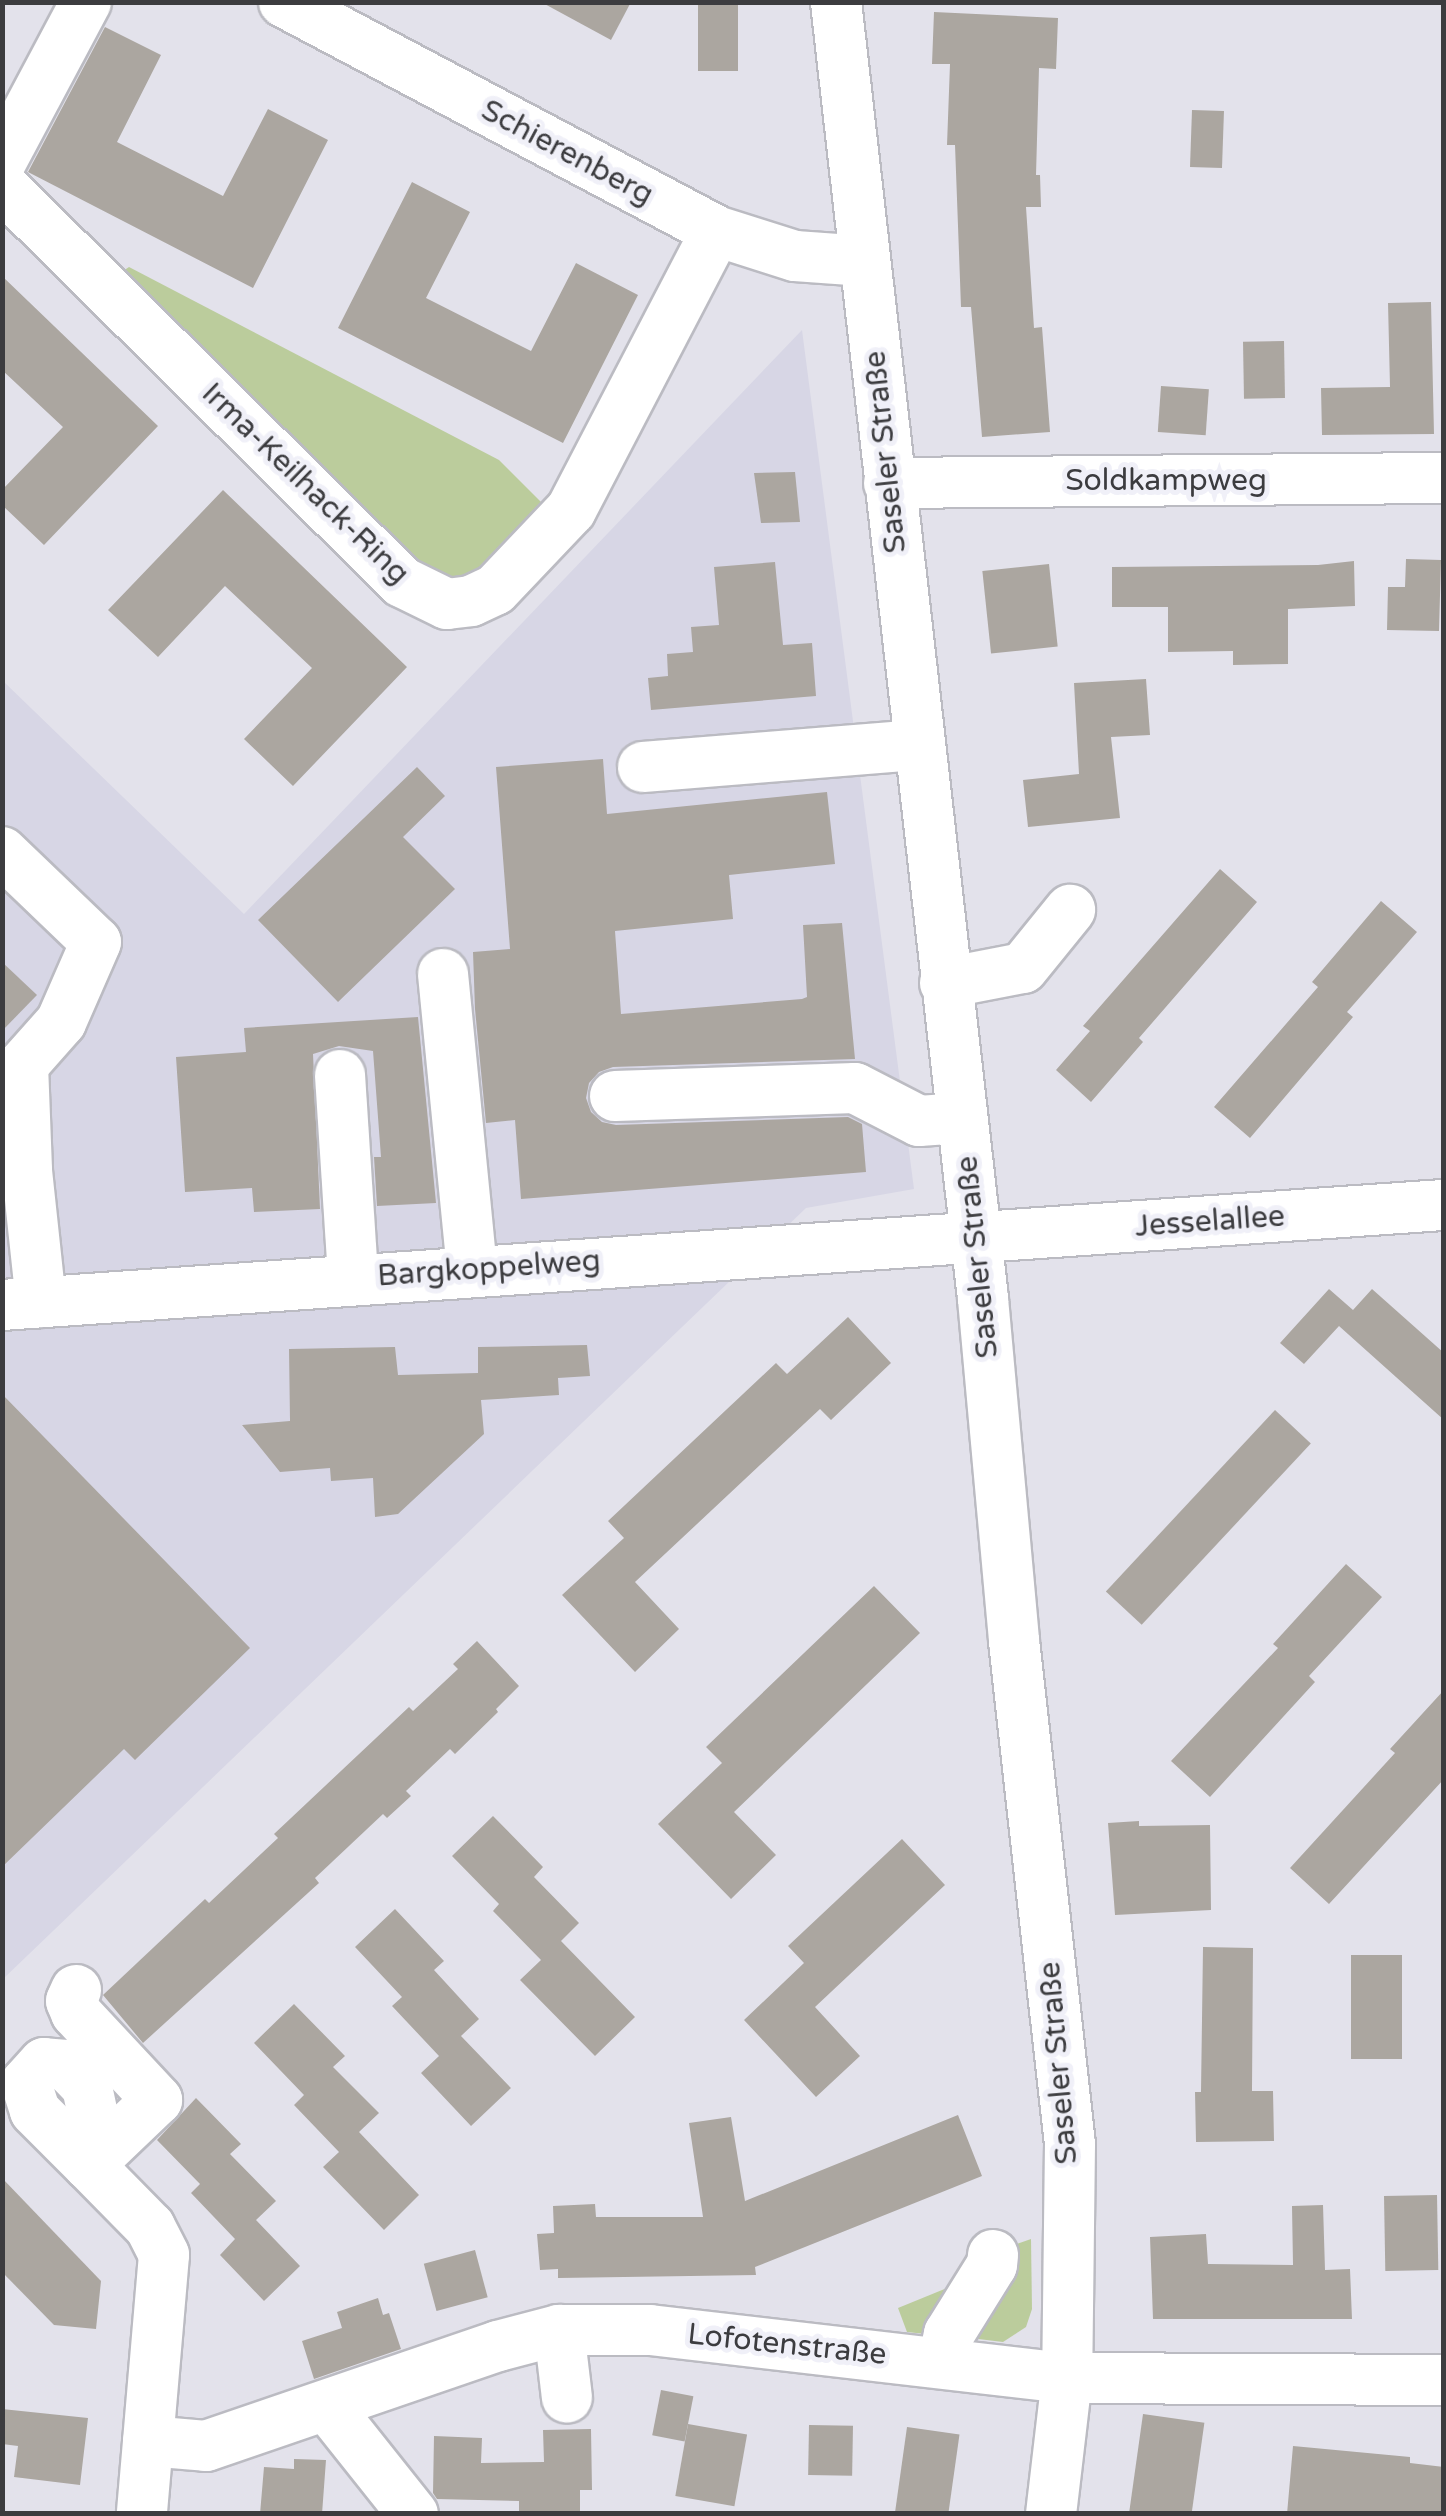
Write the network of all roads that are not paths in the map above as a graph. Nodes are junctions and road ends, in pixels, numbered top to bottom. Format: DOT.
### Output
graph roads {
  1 [pos="86,2"];
  2 [pos="284,2"];
  3 [pos="836,2"];
  4 [pos="2,160"];
  5 [pos="2,186"];
  6 [pos="716,231"];
  7 [pos="864,261"];
  8 [pos="1444,478"];
  9 [pos="889,483"];
  10 [pos="918,744"];
  11 [pos="643,766"];
  12 [pos="2,852"];
  13 [pos="1070,910"];
  14 [pos="443,974"];
  15 [pos="945,984"];
  16 [pos="340,1075"];
  17 [pos="13,1076"];
  18 [pos="615,1096"];
  19 [pos="962,1118"];
  20 [pos="1444,1206"];
  21 [pos="976,1236"];
  22 [pos="472,1270"];
  23 [pos="353,1278"];
  24 [pos="22,1304"];
  25 [pos="76,1990"];
  26 [pos="14,2082"];
  27 [pos="89,2166"];
  28 [pos="994,2255"];
  29 [pos="560,2330"];
  30 [pos="943,2362"];
  31 [pos="1066,2378"];
  32 [pos="1444,2380"];
  33 [pos="567,2398"];
  34 [pos="327,2406"];
  35 [pos="148,2440"];
  36 [pos="142,2514"];
  37 [pos="413,2514"];
  38 [pos="1051,2514"];
  1 -- 4 [label="street"];
  2 -- 6 [label="street, Schierenberg"];
  3 -- 7 [label="street, Saseler Straße"];
  5 -- 6 [label="street, Irma-Keilhack-Ring"];
  6 -- 7 [label="street, Schierenberg"];
  7 -- 9 [label="street, Saseler Straße"];
  8 -- 9 [label="street, Soldkampweg"];
  9 -- 10 [label="street, Saseler Straße"];
  10 -- 11 [label="street"];
  10 -- 15 [label="street, Saseler Straße"];
  12 -- 17 [label="street"];
  13 -- 15 [label="street"];
  14 -- 22 [label="street"];
  15 -- 19 [label="street, Saseler Straße"];
  16 -- 23 [label="street"];
  17 -- 24 [label="street"];
  18 -- 19 [label="street"];
  19 -- 21 [label="street, Saseler Straße"];
  20 -- 21 [label="street, Jesselallee"];
  21 -- 22 [label="street, Bargkoppelweg"];
  21 -- 31 [label="street, Saseler Straße"];
  22 -- 23 [label="street, Bargkoppelweg"];
  23 -- 24 [label="street, Bargkoppelweg"];
  25 -- 27 [label="street"];
  26 -- 27 [label="street"];
  27 -- 35 [label="street"];
  28 -- 30 [label="street"];
  29 -- 30 [label="street, Lofotenstraße"];
  29 -- 33 [label="street"];
  29 -- 34 [label="street, Lofotenstraße"];
  30 -- 31 [label="street, Lofotenstraße"];
  31 -- 32 [label="street, Lofotenstraße"];
  31 -- 38 [label="street, Saseler Straße"];
  34 -- 35 [label="street, Lofotenstraße"];
  34 -- 37 [label="street"];
  35 -- 36 [label="street"];
}
